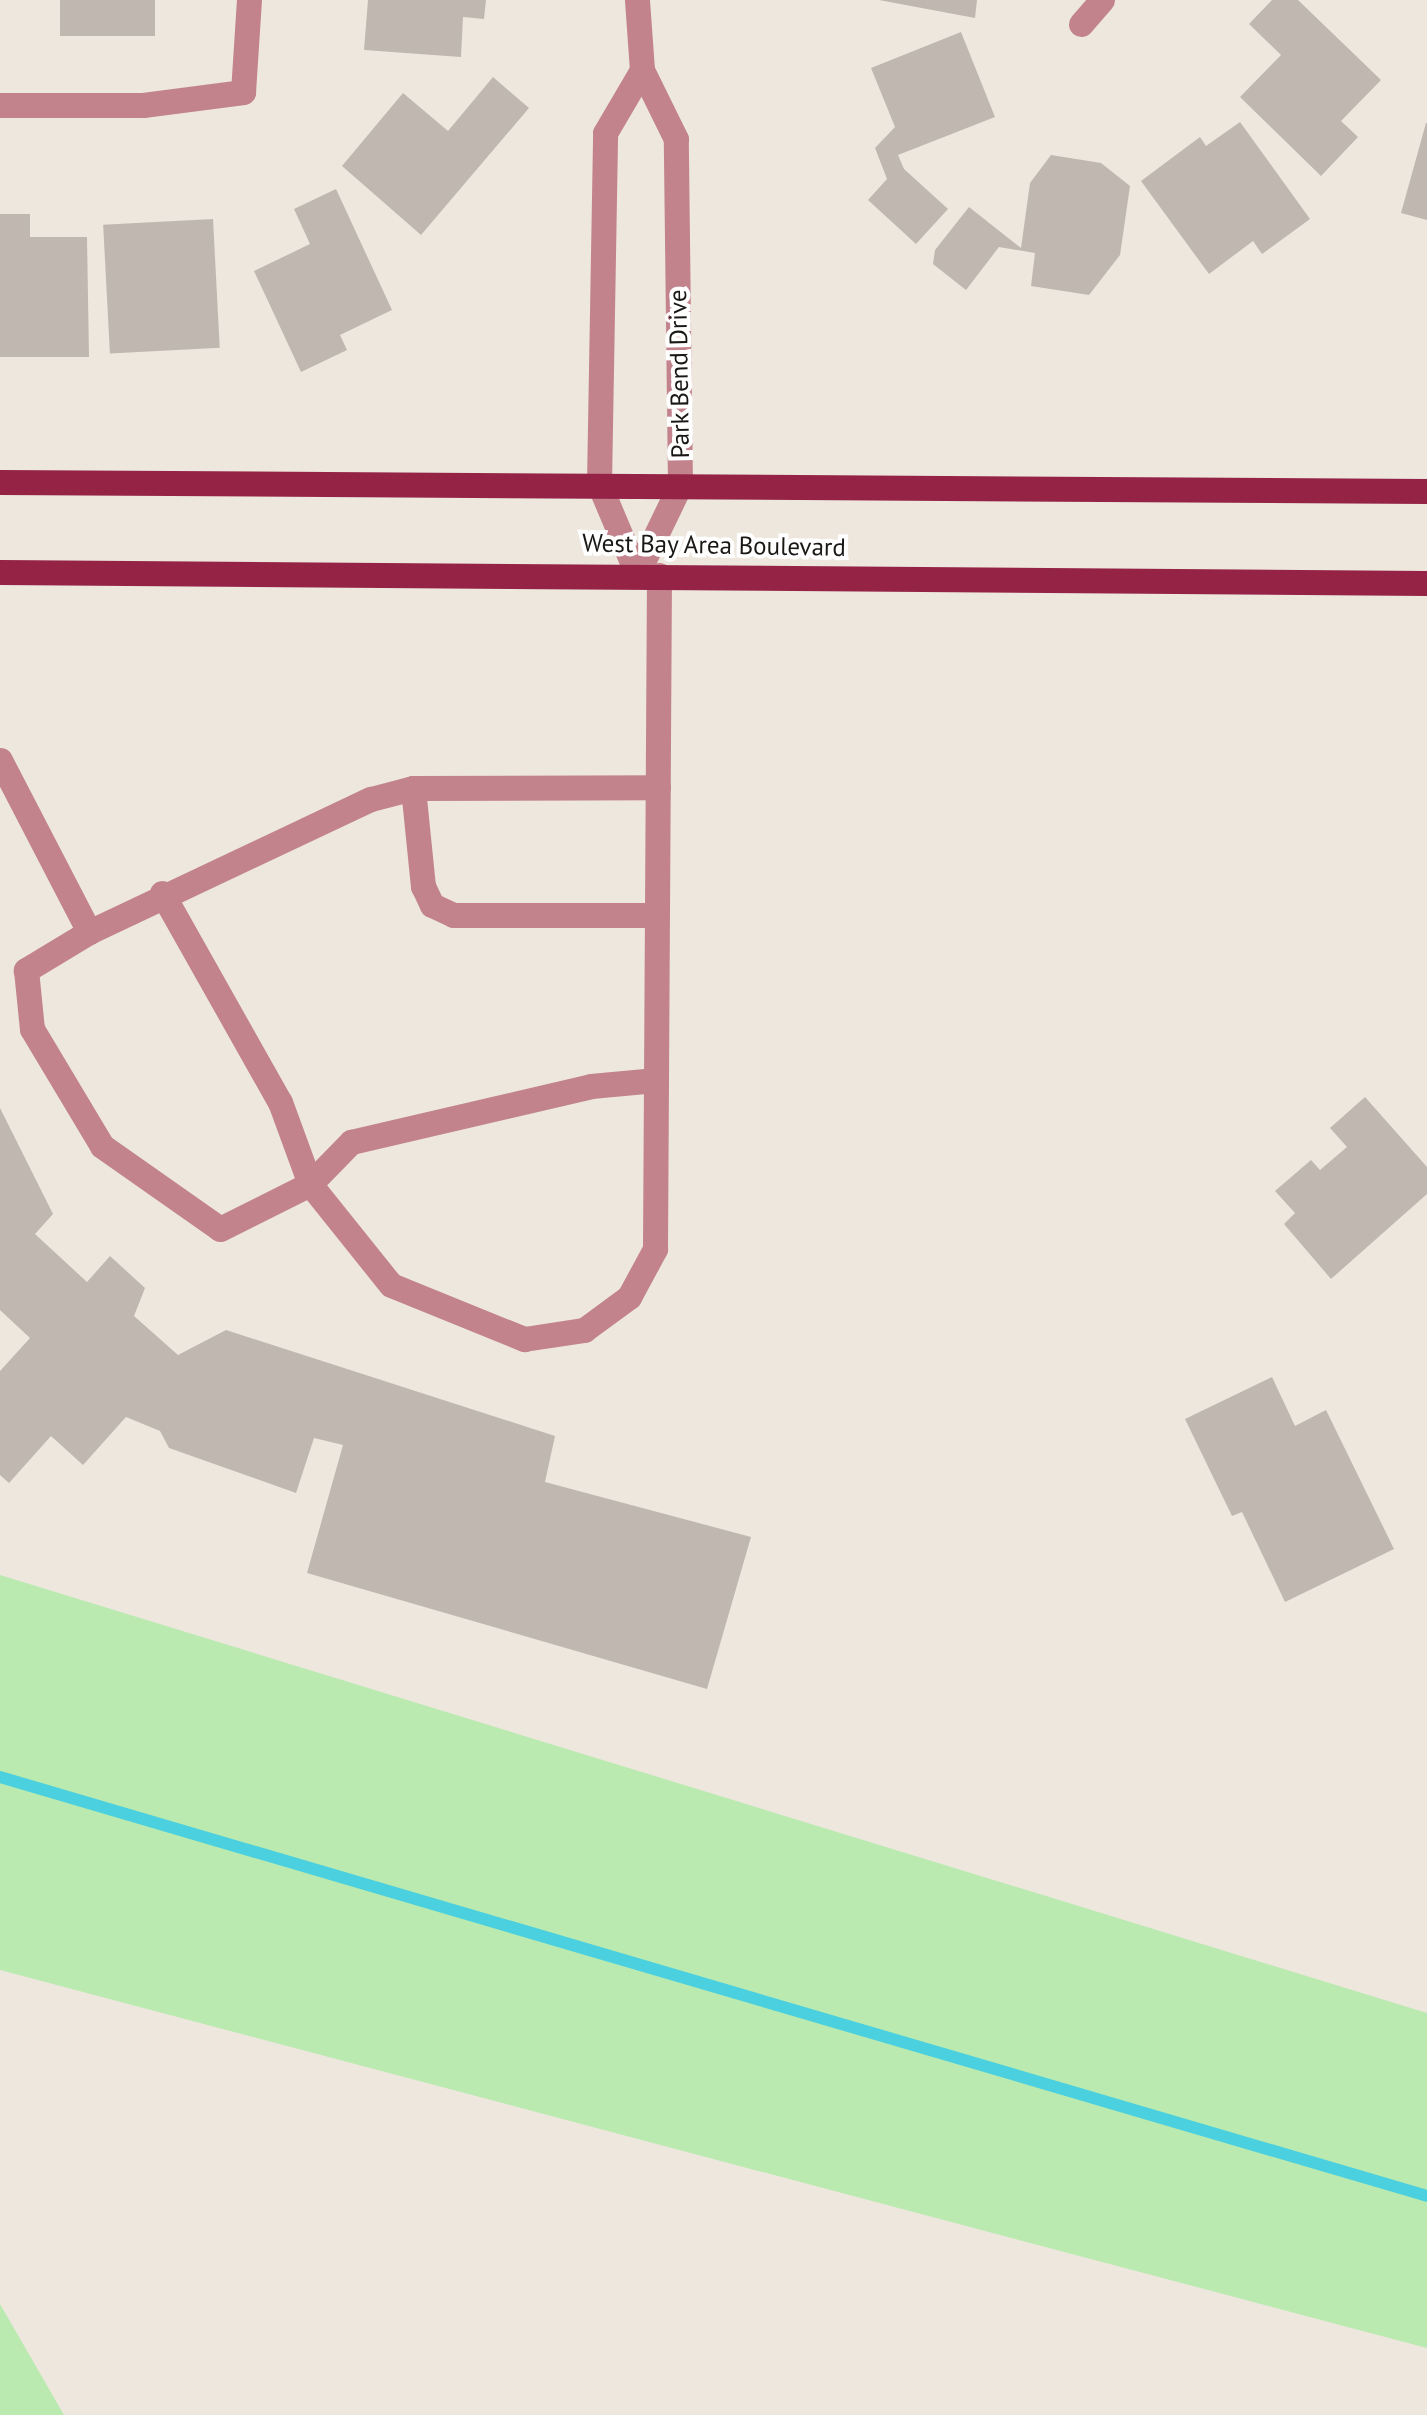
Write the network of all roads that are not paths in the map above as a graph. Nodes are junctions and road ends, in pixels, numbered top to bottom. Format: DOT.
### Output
graph roads {
  1 [pos="250,0"];
  2 [pos="637,0"];
  3 [pos="1102,0"];
  4 [pos="1081,24"];
  5 [pos="642,70"];
  6 [pos="0,105"];
  7 [pos="0,482"];
  8 [pos="599,484"];
  9 [pos="680,485"];
  10 [pos="1427,491"];
  11 [pos="0,572"];
  12 [pos="648,575"];
  13 [pos="1427,583"];
  14 [pos="0,760"];
  15 [pos="658,787"];
  16 [pos="413,788"];
  17 [pos="162,892"];
  18 [pos="657,915"];
  19 [pos="89,932"];
  20 [pos="656,1080"];
  21 [pos="310,1184"];
  1 -- 6 [label="street"];
  2 -- 5 [label="street, Park Bend Drive"];
  3 -- 4 [label="street"];
  5 -- 8 [label="street"];
  5 -- 9 [label="street, Park Bend Drive"];
  7 -- 8 [label="main road"];
  8 -- 9 [label="main road"];
  8 -- 12 [label="street"];
  9 -- 10 [label="main road"];
  9 -- 12 [label="street, Park Bend Drive"];
  11 -- 12 [label="main road, West Bay Area Boulevard"];
  12 -- 13 [label="main road, West Bay Area Boulevard"];
  12 -- 15 [label="street"];
  14 -- 19 [label="street"];
  15 -- 16 [label="street"];
  15 -- 18 [label="street"];
  16 -- 17 [label="street"];
  16 -- 18 [label="street"];
  17 -- 19 [label="street"];
  17 -- 21 [label="street"];
  18 -- 20 [label="street"];
  19 -- 21 [label="street"];
  20 -- 21 [label="street"];
  20 -- 21 [label="street"];
}
